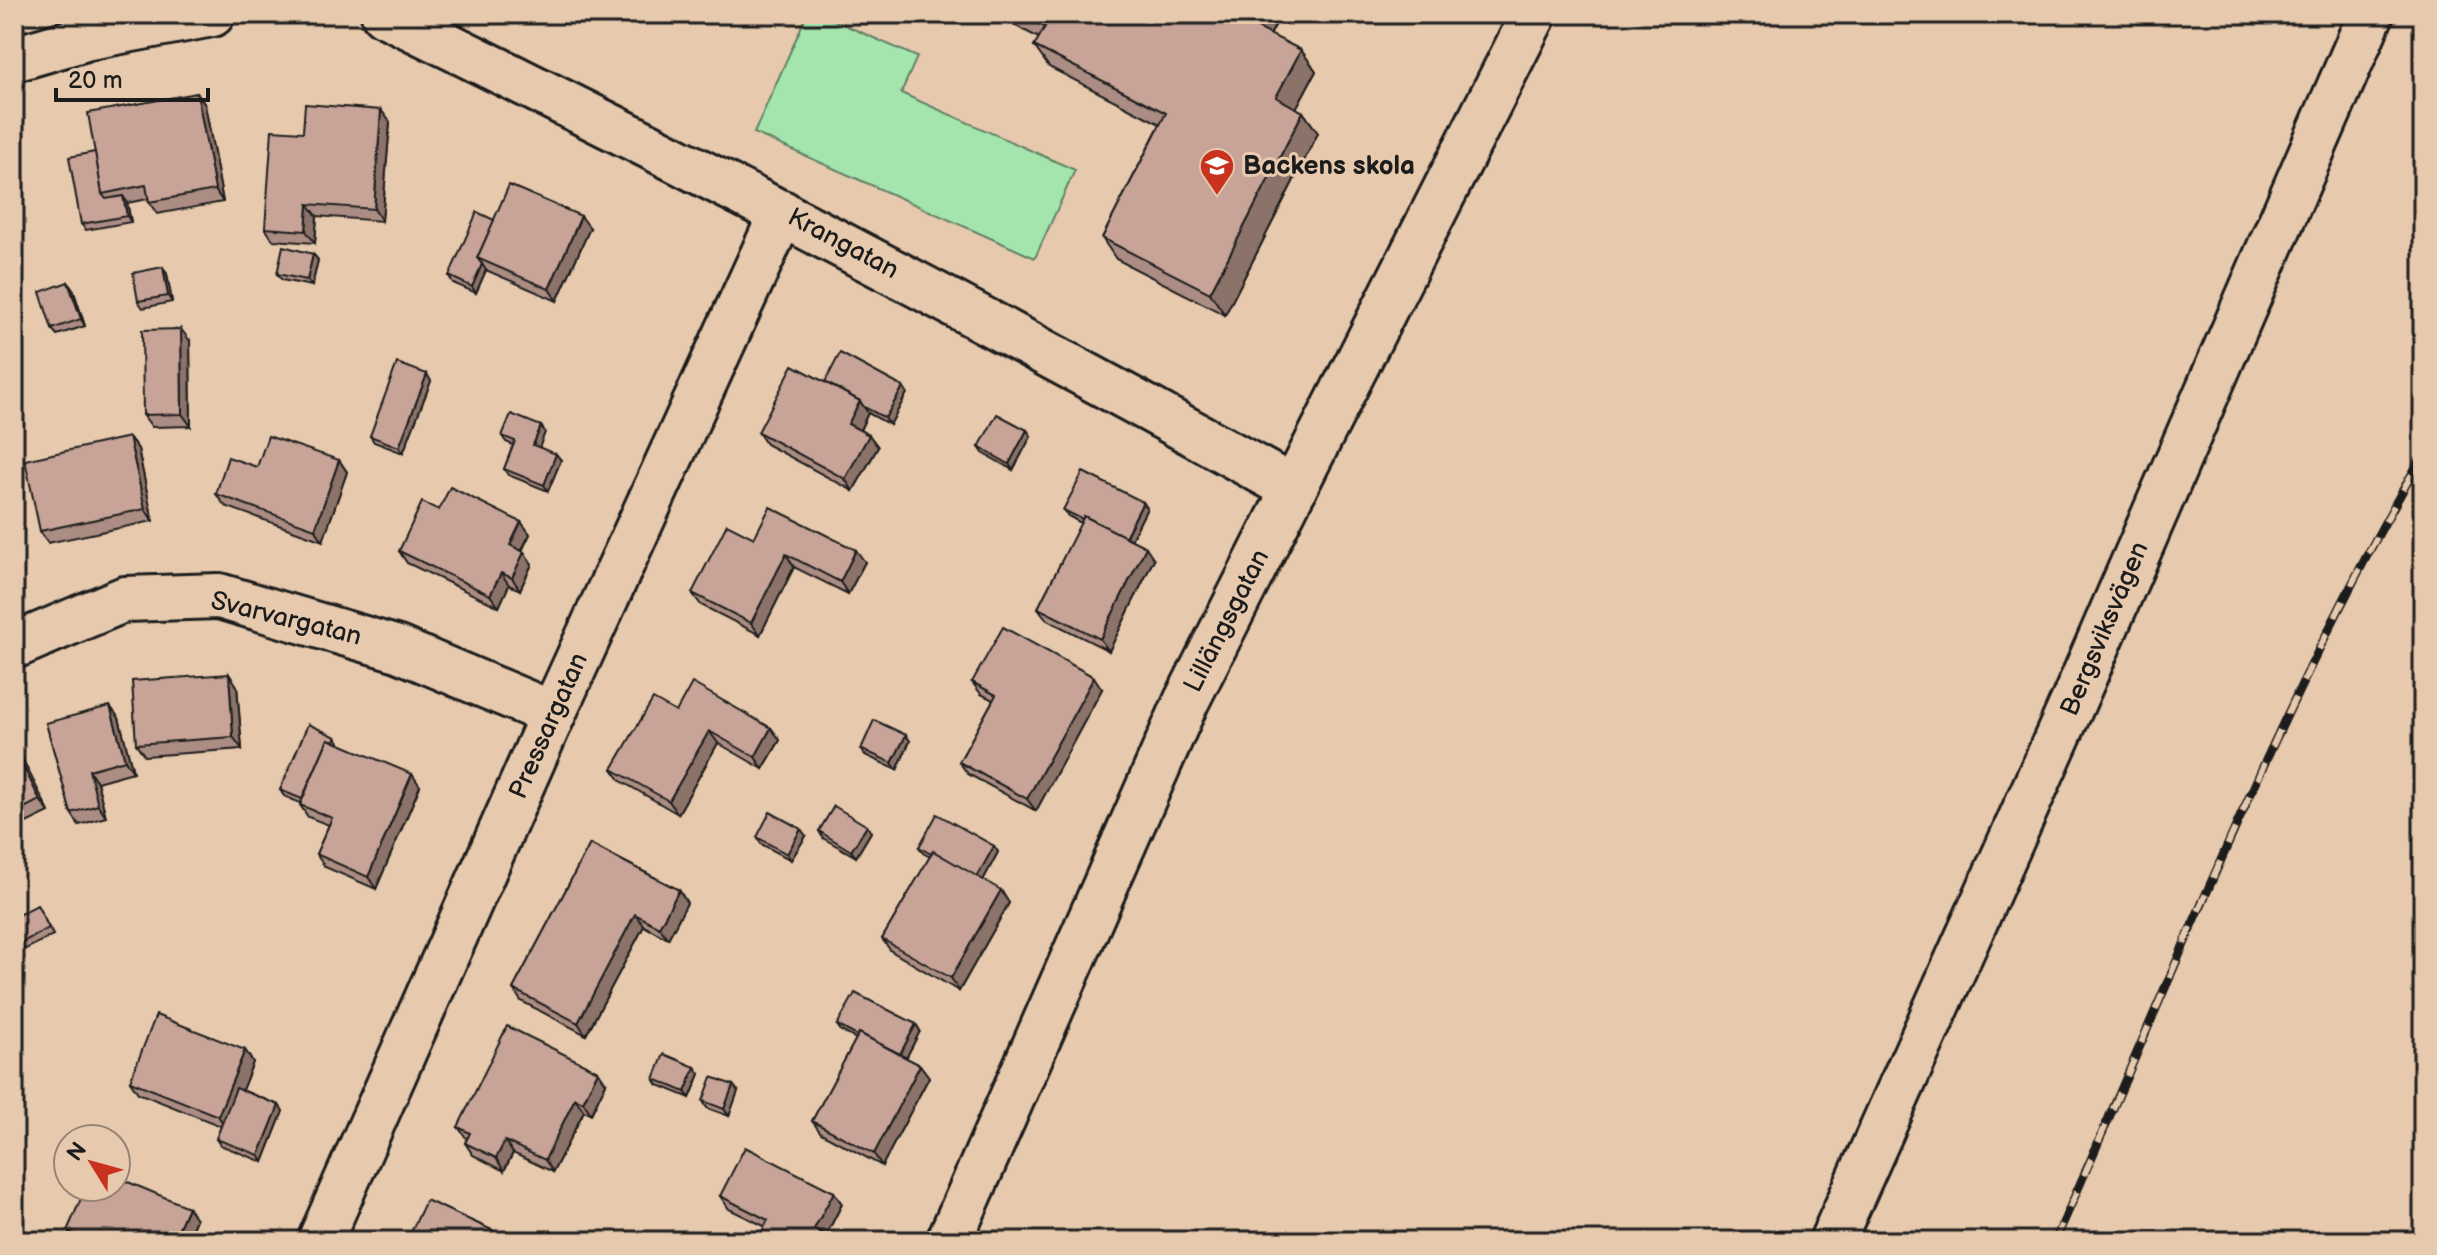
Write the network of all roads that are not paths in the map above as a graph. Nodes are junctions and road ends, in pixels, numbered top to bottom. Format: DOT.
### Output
graph roads {
  1 [pos="212,14"];
  2 [pos="384,14"];
  3 [pos="1534,14"];
  4 [pos="2371,14"];
  5 [pos="14,59"];
  6 [pos="782,213"];
  7 [pos="1294,489"];
  8 [pos="14,646"];
  9 [pos="553,714"];
  10 [pos="320,1241"];
  11 [pos="949,1241"];
  12 [pos="1832,1241"];
  1 -- 5 [label="street"];
  2 -- 6 [label="street, Krangatan"];
  3 -- 7 [label="street, Lillängsgatan"];
  4 -- 12 [label="street, Bergsviksvägen"];
  6 -- 7 [label="street, Krangatan"];
  6 -- 9 [label="street, Pressargatan"];
  7 -- 11 [label="street, Lillängsgatan"];
  8 -- 9 [label="street, Svarvargatan"];
  9 -- 10 [label="street, Pressargatan"];
}
